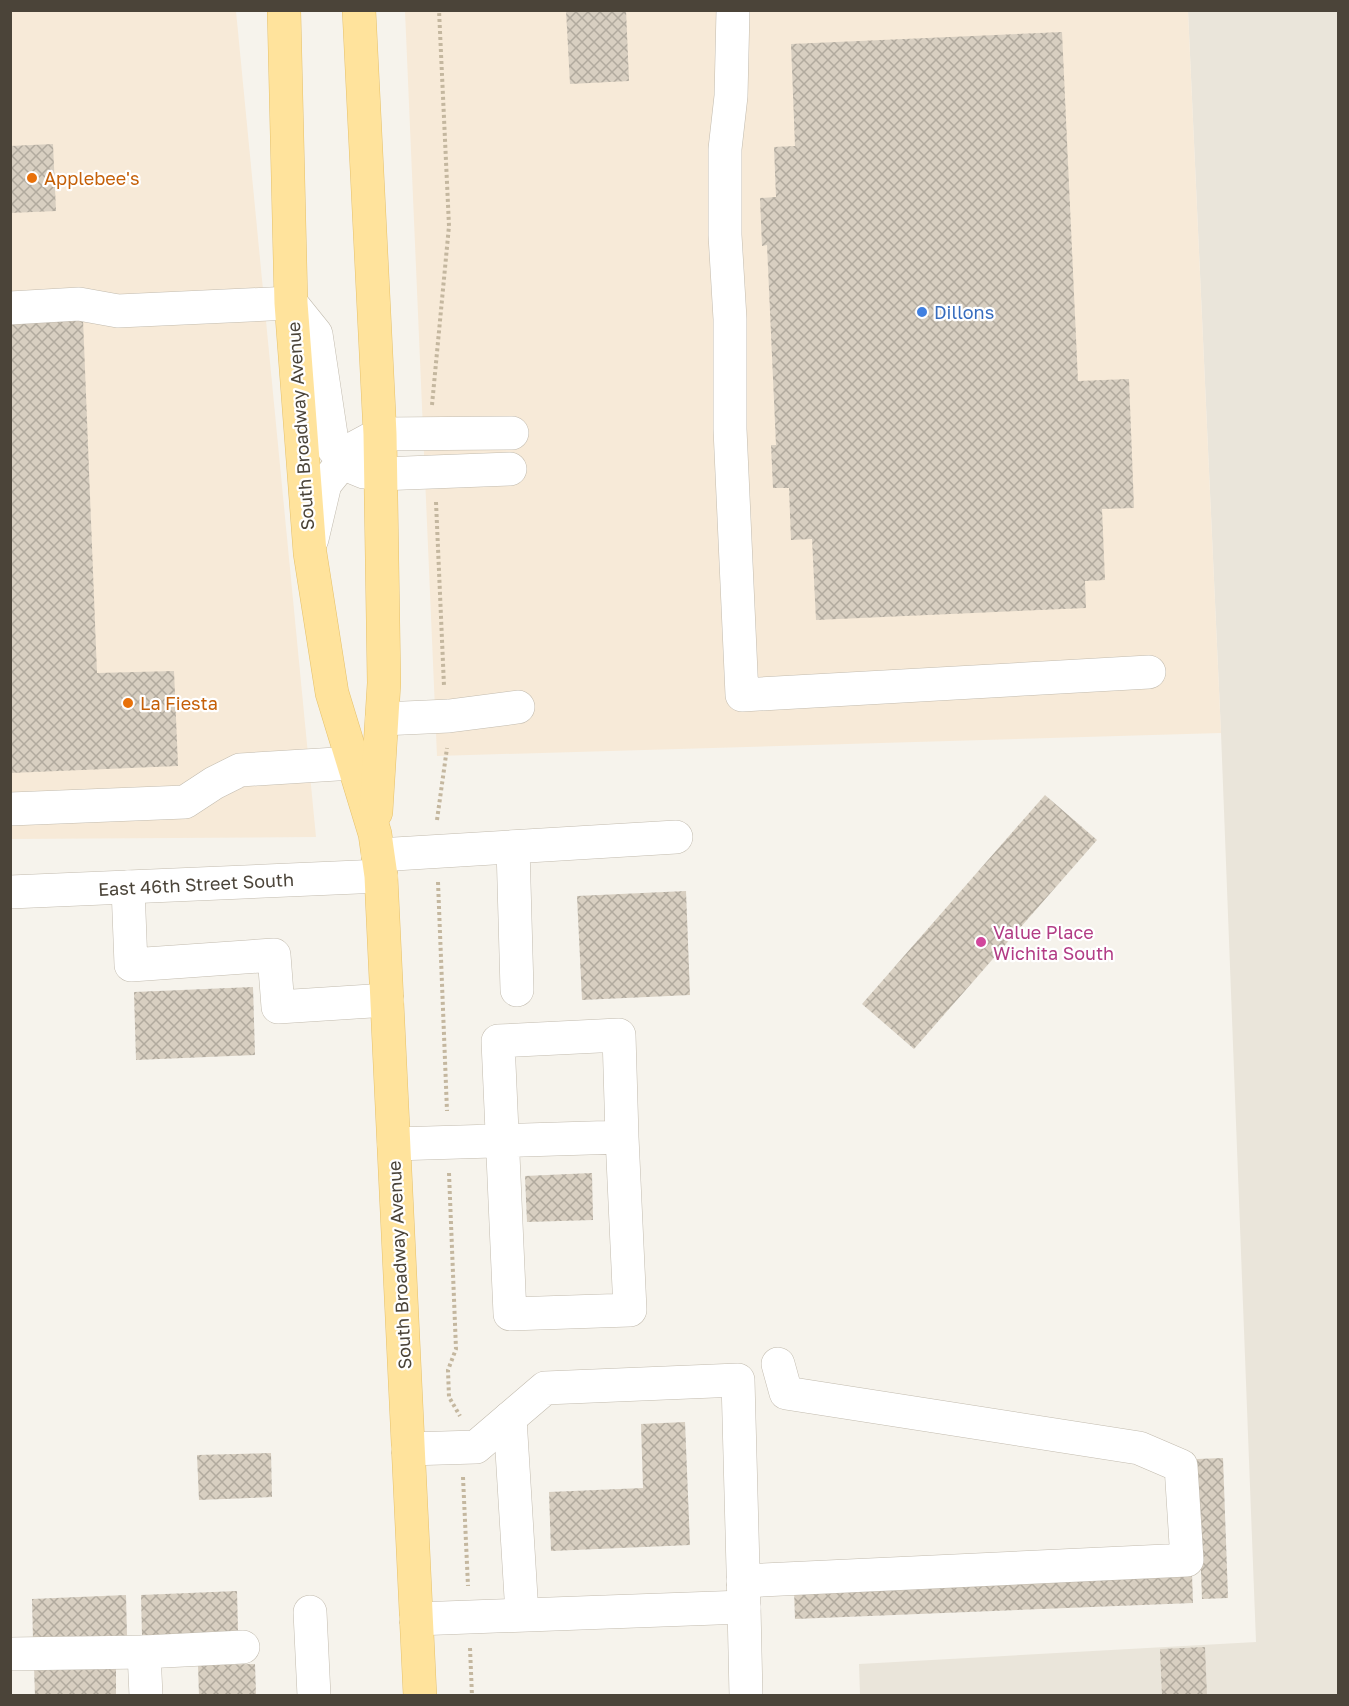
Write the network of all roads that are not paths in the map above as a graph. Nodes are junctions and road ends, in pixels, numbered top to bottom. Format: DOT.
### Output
graph roads {
  1 [pos="284,10"];
  2 [pos="359,10"];
  3 [pos="733,10"];
  4 [pos="291,303"];
  5 [pos="10,308"];
  6 [pos="512,433"];
  7 [pos="380,434"];
  8 [pos="344,460"];
  9 [pos="510,469"];
  10 [pos="381,474"];
  11 [pos="309,553"];
  12 [pos="1149,672"];
  13 [pos="518,707"];
  14 [pos="382,719"];
  15 [pos="353,763"];
  16 [pos="10,809"];
  17 [pos="676,837"];
  18 [pos="513,847"];
  19 [pos="378,855"];
  20 [pos="128,887"];
  21 [pos="10,892"];
  22 [pos="517,990"];
  23 [pos="387,999"];
  24 [pos="622,1137"];
  25 [pos="502,1140"];
  26 [pos="394,1144"];
  27 [pos="778,1364"];
  28 [pos="510,1418"];
  29 [pos="408,1449"];
  30 [pos="743,1594"];
  31 [pos="310,1612"];
  32 [pos="522,1614"];
  33 [pos="416,1619"];
  34 [pos="243,1647"];
  35 [pos="144,1652"];
  36 [pos="10,1654"];
  37 [pos="146,1695"];
  38 [pos="314,1695"];
  39 [pos="420,1695"];
  40 [pos="746,1695"];
  1 -- 4 [label="main road, South Broadway Avenue"];
  2 -- 7 [label="main road, South Broadway Avenue"];
  3 -- 12 [label="street"];
  4 -- 5 [label="street"];
  4 -- 8 [label="street"];
  4 -- 11 [label="main road, South Broadway Avenue"];
  6 -- 7 [label="street"];
  7 -- 8 [label="street"];
  7 -- 10 [label="main road, South Broadway Avenue"];
  8 -- 10 [label="street"];
  8 -- 11 [label="street"];
  9 -- 10 [label="street"];
  10 -- 14 [label="main road, South Broadway Avenue"];
  11 -- 15 [label="main road, South Broadway Avenue"];
  13 -- 14 [label="street"];
  14 -- 19 [label="main road, South Broadway Avenue"];
  15 -- 16 [label="street"];
  15 -- 19 [label="main road, South Broadway Avenue"];
  17 -- 18 [label="street, East 46th Street South"];
  18 -- 19 [label="street, East 46th Street South"];
  18 -- 22 [label="street"];
  19 -- 20 [label="street, East 46th Street South"];
  19 -- 23 [label="main road, South Broadway Avenue"];
  20 -- 21 [label="street, East 46th Street South"];
  20 -- 23 [label="street"];
  23 -- 26 [label="main road, South Broadway Avenue"];
  24 -- 25 [label="street"];
  24 -- 25 [label="street"];
  24 -- 25 [label="street"];
  25 -- 26 [label="street"];
  26 -- 29 [label="main road, South Broadway Avenue"];
  27 -- 30 [label="street"];
  28 -- 29 [label="street"];
  28 -- 30 [label="street"];
  28 -- 32 [label="street"];
  29 -- 33 [label="main road, South Broadway Avenue"];
  30 -- 32 [label="street"];
  30 -- 40 [label="street"];
  31 -- 38 [label="street"];
  32 -- 33 [label="street"];
  33 -- 39 [label="main road, South Broadway Avenue"];
  34 -- 35 [label="street"];
  35 -- 36 [label="street"];
  35 -- 37 [label="street"];
}
